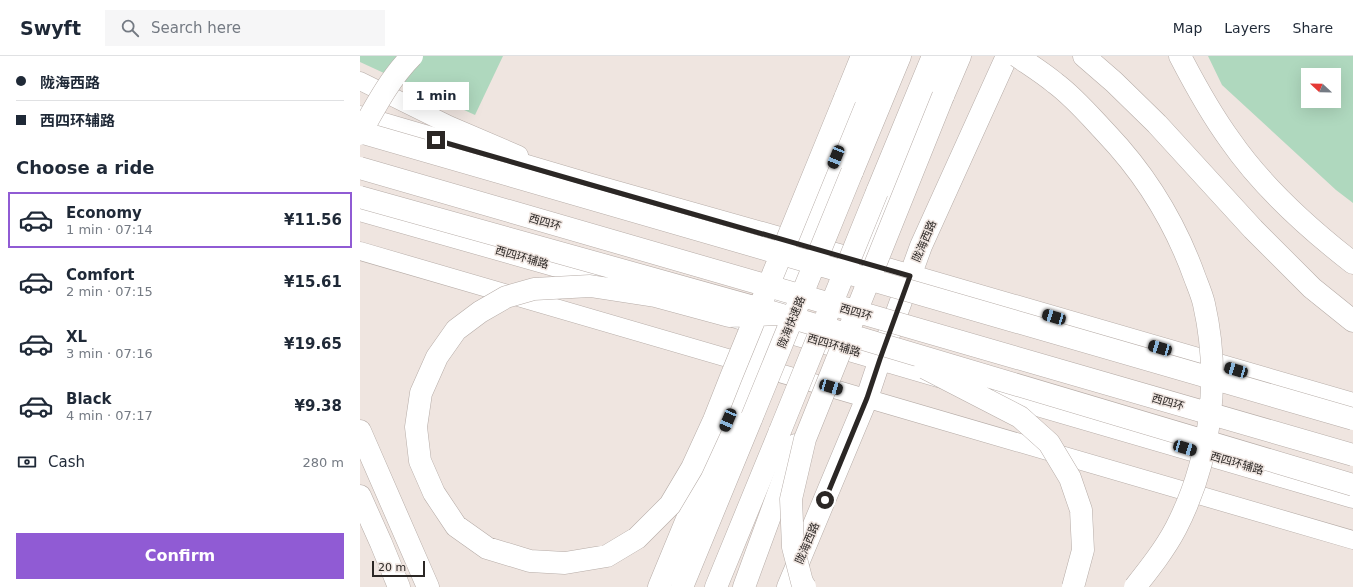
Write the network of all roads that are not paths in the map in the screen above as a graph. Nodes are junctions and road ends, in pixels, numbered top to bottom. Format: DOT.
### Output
graph roads {
  1 [pos="412,56"];
  2 [pos="862,56"];
  3 [pos="878,56"];
  4 [pos="900,56"];
  5 [pos="933,56"];
  6 [pos="946,56"];
  7 [pos="960,56"];
  8 [pos="1007,56"];
  9 [pos="1017,56"];
  10 [pos="1084,56"];
  11 [pos="1180,56"];
  12 [pos="360,81"];
  13 [pos="360,117"];
  14 [pos="360,133"];
  15 [pos="360,168"];
  16 [pos="588,184"];
  17 [pos="360,197"];
  18 [pos="360,210"];
  19 [pos="801,244"];
  20 [pos="360,251"];
  21 [pos="865,262"];
  22 [pos="1353,263"];
  23 [pos="910,276"];
  24 [pos="773,320"];
  25 [pos="1353,321"];
  26 [pos="833,345"];
  27 [pos="880,352"];
  28 [pos="751,364"];
  29 [pos="819,384"];
  30 [pos="1296,387"];
  31 [pos="1353,396"];
  32 [pos="867,398"];
  33 [pos="1353,404"];
  34 [pos="1353,419"];
  35 [pos="360,431"];
  36 [pos="1353,455"];
  37 [pos="1353,485"];
  38 [pos="360,496"];
  39 [pos="1353,497"];
  40 [pos="1353,540"];
  41 [pos="398,587"];
  42 [pos="428,587"];
  43 [pos="659,587"];
  44 [pos="682,587"];
  45 [pos="716,587"];
  46 [pos="744,587"];
  47 [pos="788,587"];
  48 [pos="805,587"];
  49 [pos="1073,587"];
  50 [pos="1135,587"];
  1 -- 14 [label="main road, bridge"];
  2 -- 24 [label="main road, bridge"];
  3 -- 19 [label="main road"];
  4 -- 44 [label="main road, 陇海快速路, bridge"];
  5 -- 45 [label="main road, bridge"];
  6 -- 21 [label="main road"];
  7 -- 48 [label="main road, bridge"];
  8 -- 23 [label="main road, 陇海西路"];
  9 -- 50 [label="main road, bridge"];
  10 -- 25 [label="main road"];
  11 -- 22 [label="main road"];
  12 -- 16 [label="street"];
  13 -- 16 [label="main road"];
  14 -- 34 [label="main road, bridge"];
  15 -- 36 [label="main road, 西四环, bridge"];
  16 -- 19 [label="main road"];
  17 -- 24 [label="main road, bridge"];
  18 -- 24 [label="main road, 西四环辅路"];
  19 -- 21 [label="main road"];
  19 -- 24 [label="main road"];
  20 -- 28 [label="street"];
  21 -- 23 [label="main road"];
  21 -- 26 [label="main road"];
  23 -- 27 [label="main road, 陇海西路"];
  23 -- 30 [label="main road"];
  24 -- 26 [label="main road, 西四环辅路"];
  24 -- 27 [label="main road, bridge"];
  24 -- 28 [label="main road"];
  26 -- 27 [label="main road, 西四环辅路"];
  26 -- 29 [label="main road"];
  27 -- 32 [label="main road, 陇海西路"];
  27 -- 37 [label="main road, bridge"];
  27 -- 39 [label="main road, 西四环辅路"];
  27 -- 49 [label="main road, bridge"];
  28 -- 29 [label="street"];
  28 -- 43 [label="main road"];
  29 -- 32 [label="street"];
  29 -- 46 [label="main road"];
  30 -- 31 [label="street"];
  30 -- 33 [label="main road"];
  32 -- 40 [label="street"];
  32 -- 47 [label="main road, 陇海西路"];
  35 -- 42 [label="main road"];
  38 -- 41 [label="main road"];
}
